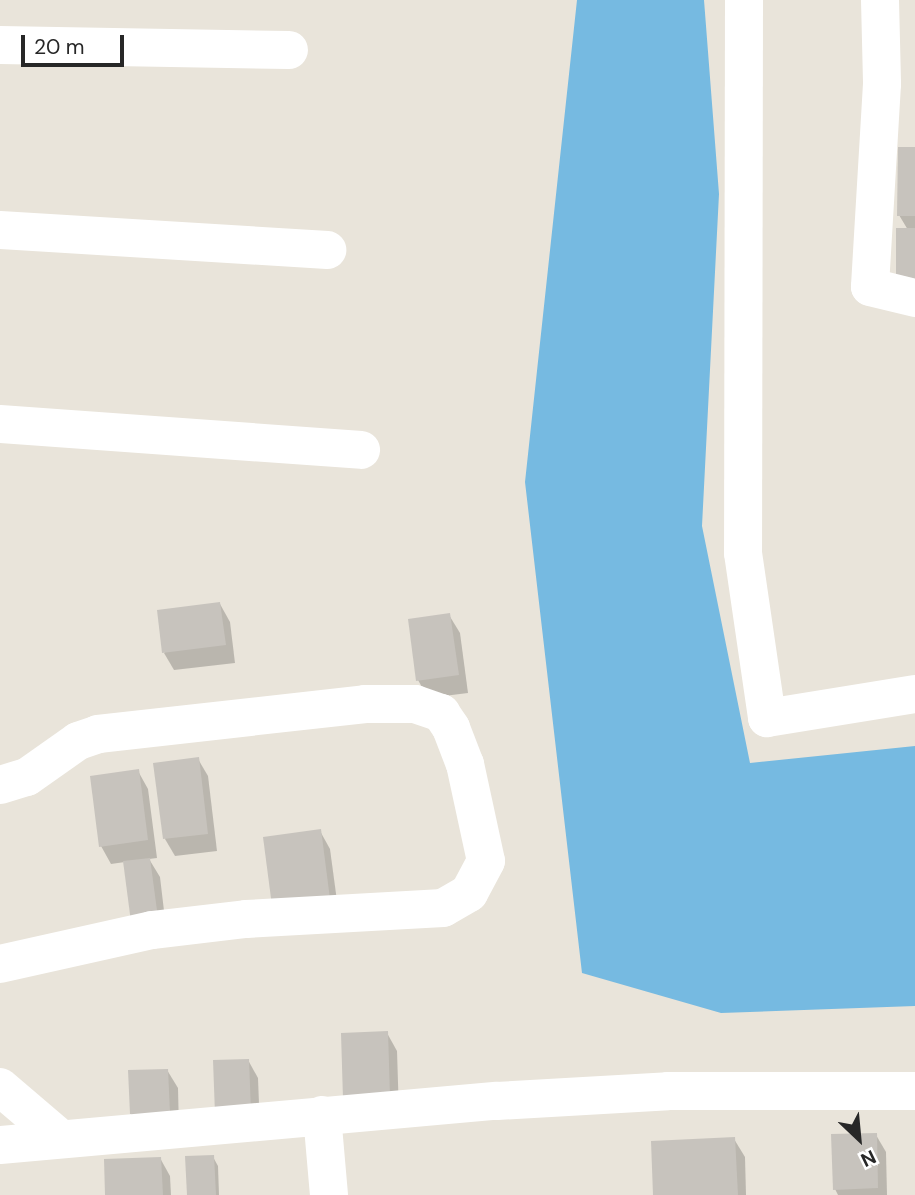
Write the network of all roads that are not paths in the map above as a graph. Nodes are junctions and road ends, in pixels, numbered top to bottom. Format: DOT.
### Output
graph roads {
  1 [pos="744,0"];
  2 [pos="880,0"];
  3 [pos="0,45"];
  4 [pos="289,50"];
  5 [pos="0,230"];
  6 [pos="327,250"];
  7 [pos="915,298"];
  8 [pos="0,424"];
  9 [pos="361,450"];
  10 [pos="915,694"];
  11 [pos="0,785"];
  12 [pos="0,964"];
  13 [pos="0,1087"];
  14 [pos="915,1091"];
  15 [pos="322,1115"];
  16 [pos="61,1139"];
  17 [pos="0,1145"];
  18 [pos="329,1195"];
  1 -- 10 [label="street"];
  2 -- 7 [label="street"];
  3 -- 4 [label="street"];
  5 -- 6 [label="street"];
  8 -- 9 [label="street"];
  11 -- 12 [label="street"];
  13 -- 16 [label="street"];
  14 -- 15 [label="street"];
  15 -- 16 [label="street"];
  15 -- 18 [label="street"];
  16 -- 17 [label="street"];
}
